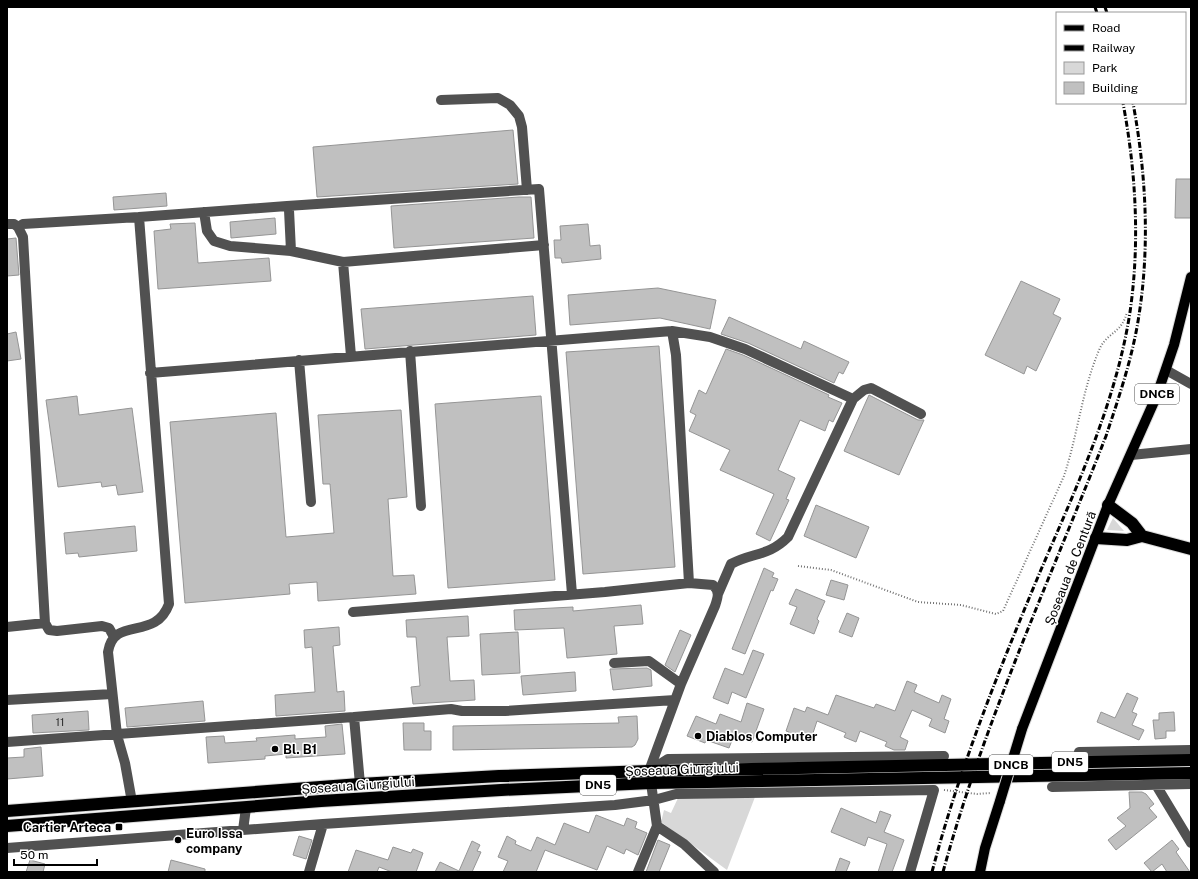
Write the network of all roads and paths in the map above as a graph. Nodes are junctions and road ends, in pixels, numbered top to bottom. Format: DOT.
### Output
graph roads {
  1 [pos="441,100"];
  2 [pos="527,190"];
  3 [pos="287,206"];
  4 [pos="204,212"];
  5 [pos="139,216"];
  6 [pos="7,224"];
  7 [pos="18,227"];
  8 [pos="544,245"];
  9 [pos="291,251"];
  10 [pos="343,262"];
  11 [pos="1191,277"];
  12 [pos="1127,312"];
  13 [pos="672,331"];
  14 [pos="552,340"];
  15 [pos="410,351"];
  16 [pos="351,356"];
  17 [pos="299,360"];
  18 [pos="1166,370"];
  19 [pos="150,372"];
  20 [pos="1191,384"];
  21 [pos="853,399"];
  22 [pos="921,414"];
  23 [pos="1191,449"];
  24 [pos="1131,455"];
  25 [pos="311,502"];
  26 [pos="1108,505"];
  27 [pos="421,506"];
  28 [pos="1142,536"];
  29 [pos="1096,538"];
  30 [pos="1191,549"];
  31 [pos="798,566"];
  32 [pos="689,583"];
  33 [pos="572,594"];
  34 [pos="718,594"];
  35 [pos="353,612"];
  36 [pos="45,623"];
  37 [pos="7,627"];
  38 [pos="114,637"];
  39 [pos="614,663"];
  40 [pos="681,684"];
  41 [pos="112,694"];
  42 [pos="7,700"];
  43 [pos="675,700"];
  44 [pos="354,717"];
  45 [pos="117,735"];
  46 [pos="7,742"];
  47 [pos="1191,750"];
  48 [pos="1080,752"];
  49 [pos="944,756"];
  50 [pos="1191,760"];
  51 [pos="649,771"];
  52 [pos="1191,773"];
  53 [pos="651,783"];
  54 [pos="360,784"];
  55 [pos="1191,784"];
  56 [pos="1156,785"];
  57 [pos="1052,787"];
  58 [pos="654,800"];
  59 [pos="132,802"];
  60 [pos="246,808"];
  61 [pos="7,811"];
  62 [pos="323,824"];
  63 [pos="7,826"];
  64 [pos="657,826"];
  65 [pos="243,830"];
  66 [pos="1191,843"];
  67 [pos="7,848"];
  68 [pos="308,872"];
  69 [pos="638,872"];
  70 [pos="714,872"];
  71 [pos="910,872"];
  72 [pos="980,872"];
  1 -- 2 [label="street"];
  2 -- 3 [label="street"];
  2 -- 8 [label="street"];
  3 -- 4 [label="street"];
  3 -- 9 [label="street"];
  4 -- 5 [label="street"];
  4 -- 9 [label="street"];
  5 -- 7 [label="street"];
  5 -- 19 [label="street"];
  6 -- 7 [label="street"];
  7 -- 36 [label="street"];
  8 -- 10 [label="street"];
  8 -- 14 [label="street"];
  9 -- 10 [label="street"];
  10 -- 16 [label="street"];
  11 -- 18 [label="main road, Șoseaua de Centură / DNCB"];
  12 -- 31 [label="path"];
  13 -- 14 [label="street"];
  13 -- 21 [label="street"];
  13 -- 32 [label="street"];
  14 -- 15 [label="street"];
  14 -- 33 [label="street"];
  15 -- 16 [label="street"];
  15 -- 27 [label="street"];
  16 -- 17 [label="street"];
  17 -- 19 [label="street"];
  17 -- 25 [label="street"];
  18 -- 20 [label="street"];
  18 -- 24 [label="main road, Șoseaua de Centură / DNCB"];
  19 -- 38 [label="street"];
  21 -- 22 [label="street"];
  21 -- 34 [label="street"];
  23 -- 24 [label="street"];
  24 -- 26 [label="main road, Șoseaua de Centură / DNCB"];
  26 -- 28 [label="highway"];
  26 -- 29 [label="main road, Șoseaua de Centură / DNCB"];
  28 -- 29 [label="highway"];
  28 -- 30 [label="highway"];
  29 -- 72 [label="main road, Șoseaua de Centură / DNCB, bridge"];
  32 -- 33 [label="street"];
  32 -- 34 [label="street"];
  33 -- 35 [label="street"];
  34 -- 40 [label="street"];
  36 -- 37 [label="street"];
  36 -- 38 [label="street"];
  38 -- 41 [label="street"];
  39 -- 40 [label="street"];
  40 -- 43 [label="street"];
  41 -- 42 [label="street"];
  41 -- 45 [label="street"];
  43 -- 44 [label="street"];
  43 -- 51 [label="street"];
  44 -- 45 [label="street"];
  44 -- 54 [label="street"];
  45 -- 46 [label="street"];
  45 -- 59 [label="street"];
  47 -- 48 [label="street"];
  49 -- 51 [label="street"];
  50 -- 51 [label="highway, Șoseaua Giurgiului / DN5"];
  51 -- 54 [label="highway, Șoseaua Giurgiului / DN5"];
  52 -- 53 [label="highway, Șoseaua Giurgiului / DN5"];
  53 -- 58 [label="street"];
  53 -- 60 [label="highway, Șoseaua Giurgiului / DN5"];
  54 -- 59 [label="highway, Șoseaua Giurgiului / DN5"];
  55 -- 56 [label="street"];
  56 -- 57 [label="street"];
  56 -- 66 [label="street"];
  58 -- 62 [label="street"];
  58 -- 64 [label="street"];
  58 -- 71 [label="street"];
  59 -- 61 [label="highway, Șoseaua Giurgiului / DN5"];
  60 -- 63 [label="highway, Șoseaua Giurgiului / DN5"];
  60 -- 65 [label="street"];
  62 -- 65 [label="street"];
  62 -- 68 [label="street"];
  64 -- 69 [label="street"];
  64 -- 70 [label="street"];
  65 -- 67 [label="street"];
}
